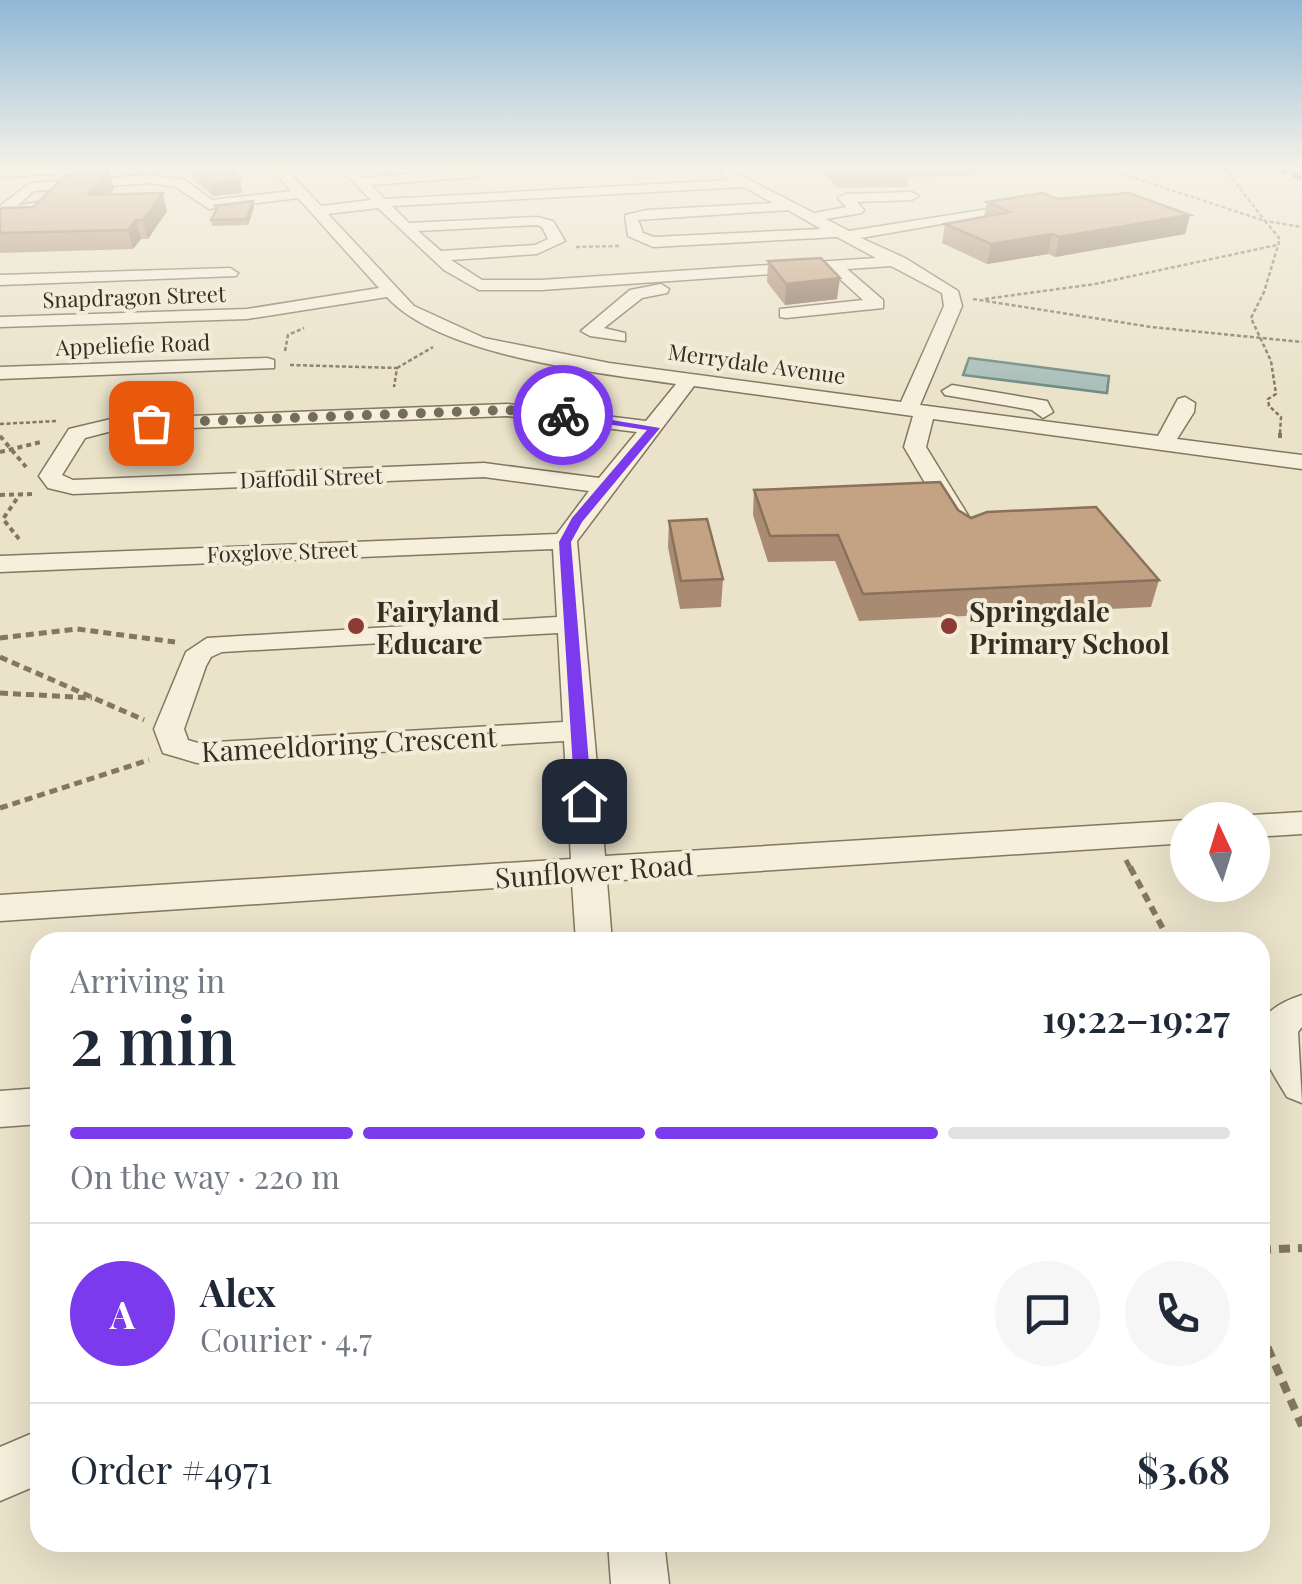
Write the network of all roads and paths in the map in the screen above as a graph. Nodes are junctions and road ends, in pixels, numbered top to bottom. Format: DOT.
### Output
graph roads {
  1 [pos="341,240"];
  2 [pos="422,240"];
  3 [pos="557,240"];
  4 [pos="647,240"];
  5 [pos="671,240"];
  6 [pos="866,240"];
  7 [pos="1280,240"];
  8 [pos="653,242"];
  9 [pos="1277,245"];
  10 [pos="548,248"];
  11 [pos="439,256"];
  12 [pos="899,261"];
  13 [pos="833,265"];
  14 [pos="230,273"];
  15 [pos="0,280"];
  16 [pos="490,286"];
  17 [pos="696,289"];
  18 [pos="388,292"];
  19 [pos="954,296"];
  20 [pos="977,299"];
  21 [pos="60,300"];
  22 [pos="513,304"];
  23 [pos="304,306"];
  24 [pos="786,313"];
  25 [pos="0,322"];
  26 [pos="310,326"];
  27 [pos="618,337"];
  28 [pos="1260,340"];
  29 [pos="1302,342"];
  30 [pos="434,347"];
  31 [pos="267,364"];
  32 [pos="0,374"];
  33 [pos="396,377"];
  34 [pos="690,379"];
  35 [pos="952,391"];
  36 [pos="1185,403"];
  37 [pos="916,410"];
  38 [pos="390,414"];
  39 [pos="0,424"];
  40 [pos="1038,426"];
  41 [pos="654,428"];
  42 [pos="82,433"];
  43 [pos="0,436"];
  44 [pos="1164,443"];
  45 [pos="12,449"];
  46 [pos="1280,451"];
  47 [pos="0,452"];
  48 [pos="1302,462"];
  49 [pos="50,476"];
  50 [pos="605,486"];
  51 [pos="20,494"];
  52 [pos="968,534"];
  53 [pos="565,542"];
  54 [pos="2,564"];
  55 [pos="570,624"];
  56 [pos="0,638"];
  57 [pos="208,648"];
  58 [pos="0,658"];
  59 [pos="0,692"];
  60 [pos="95,698"];
  61 [pos="578,731"];
  62 [pos="171,738"];
  63 [pos="0,808"];
  64 [pos="1302,823"];
  65 [pos="1270,825"];
  66 [pos="1170,832"];
  67 [pos="1113,836"];
  68 [pos="589,871"];
  69 [pos="0,908"];
  70 [pos="593,932"];
  71 [pos="1165,932"];
  72 [pos="1302,1011"];
  73 [pos="1302,1085"];
  74 [pos="30,1107"];
  75 [pos="0,1109"];
  76 [pos="1302,1248"];
  77 [pos="1270,1250"];
  78 [pos="1270,1353"];
  79 [pos="1302,1426"];
  80 [pos="30,1460"];
  81 [pos="0,1474"];
  82 [pos="637,1552"];
  83 [pos="640,1584"];
  1 -- 18 [label="street, Merrydale Avenue"];
  2 -- 11 [label="street"];
  3 -- 10 [label="street"];
  4 -- 8 [label="street"];
  5 -- 8 [label="street"];
  6 -- 12 [label="street"];
  7 -- 9 [label="path"];
  8 -- 10 [label="path"];
  9 -- 20 [label="path"];
  9 -- 28 [label="path"];
  10 -- 11 [label="street"];
  11 -- 16 [label="street"];
  12 -- 13 [label="street"];
  12 -- 19 [label="street"];
  13 -- 17 [label="street"];
  13 -- 24 [label="street"];
  14 -- 21 [label="street"];
  15 -- 21 [label="street"];
  16 -- 17 [label="street"];
  16 -- 22 [label="street"];
  17 -- 27 [label="street"];
  18 -- 23 [label="street, Snapdragon Street"];
  18 -- 34 [label="street, Merrydale Avenue"];
  19 -- 20 [label="path"];
  19 -- 37 [label="street"];
  20 -- 28 [label="path"];
  21 -- 23 [label="street, Snapdragon Street"];
  21 -- 25 [label="street, Snapdragon Street"];
  21 -- 32 [label="street"];
  23 -- 26 [label="street"];
  26 -- 31 [label="path"];
  28 -- 29 [label="path"];
  28 -- 46 [label="path"];
  30 -- 33 [label="path"];
  31 -- 32 [label="street, Appeliefie Road"];
  31 -- 33 [label="path"];
  33 -- 38 [label="street"];
  34 -- 37 [label="street, Merrydale Avenue"];
  34 -- 41 [label="street"];
  35 -- 40 [label="street"];
  36 -- 44 [label="street"];
  37 -- 40 [label="street, Merrydale Avenue"];
  37 -- 52 [label="street"];
  38 -- 41 [label="street"];
  38 -- 42 [label="street"];
  39 -- 42 [label="path"];
  40 -- 44 [label="street, Merrydale Avenue"];
  41 -- 50 [label="street"];
  42 -- 45 [label="path"];
  42 -- 49 [label="street"];
  43 -- 45 [label="path"];
  44 -- 48 [label="street, Merrydale Avenue"];
  45 -- 47 [label="path"];
  45 -- 49 [label="path"];
  49 -- 50 [label="street, Daffodil Street"];
  50 -- 53 [label="street"];
  51 -- 54 [label="path"];
  53 -- 54 [label="street, Foxglove Street"];
  53 -- 55 [label="street"];
  55 -- 57 [label="street"];
  55 -- 61 [label="street"];
  56 -- 57 [label="path"];
  57 -- 62 [label="street, Kameeldoring Crescent"];
  58 -- 60 [label="path"];
  59 -- 60 [label="path"];
  60 -- 62 [label="path"];
  61 -- 62 [label="street, Kameeldoring Crescent"];
  61 -- 68 [label="street"];
  62 -- 63 [label="path"];
  64 -- 65 [label="street"];
  66 -- 67 [label="street, Sunflower Road"];
  67 -- 68 [label="street, Sunflower Road"];
  67 -- 71 [label="path"];
  68 -- 69 [label="street, Sunflower Road"];
  68 -- 70 [label="street"];
  72 -- 73 [label="street"];
  74 -- 75 [label="street"];
  76 -- 77 [label="path"];
  78 -- 79 [label="path"];
  80 -- 81 [label="street"];
  82 -- 83 [label="street"];
}
